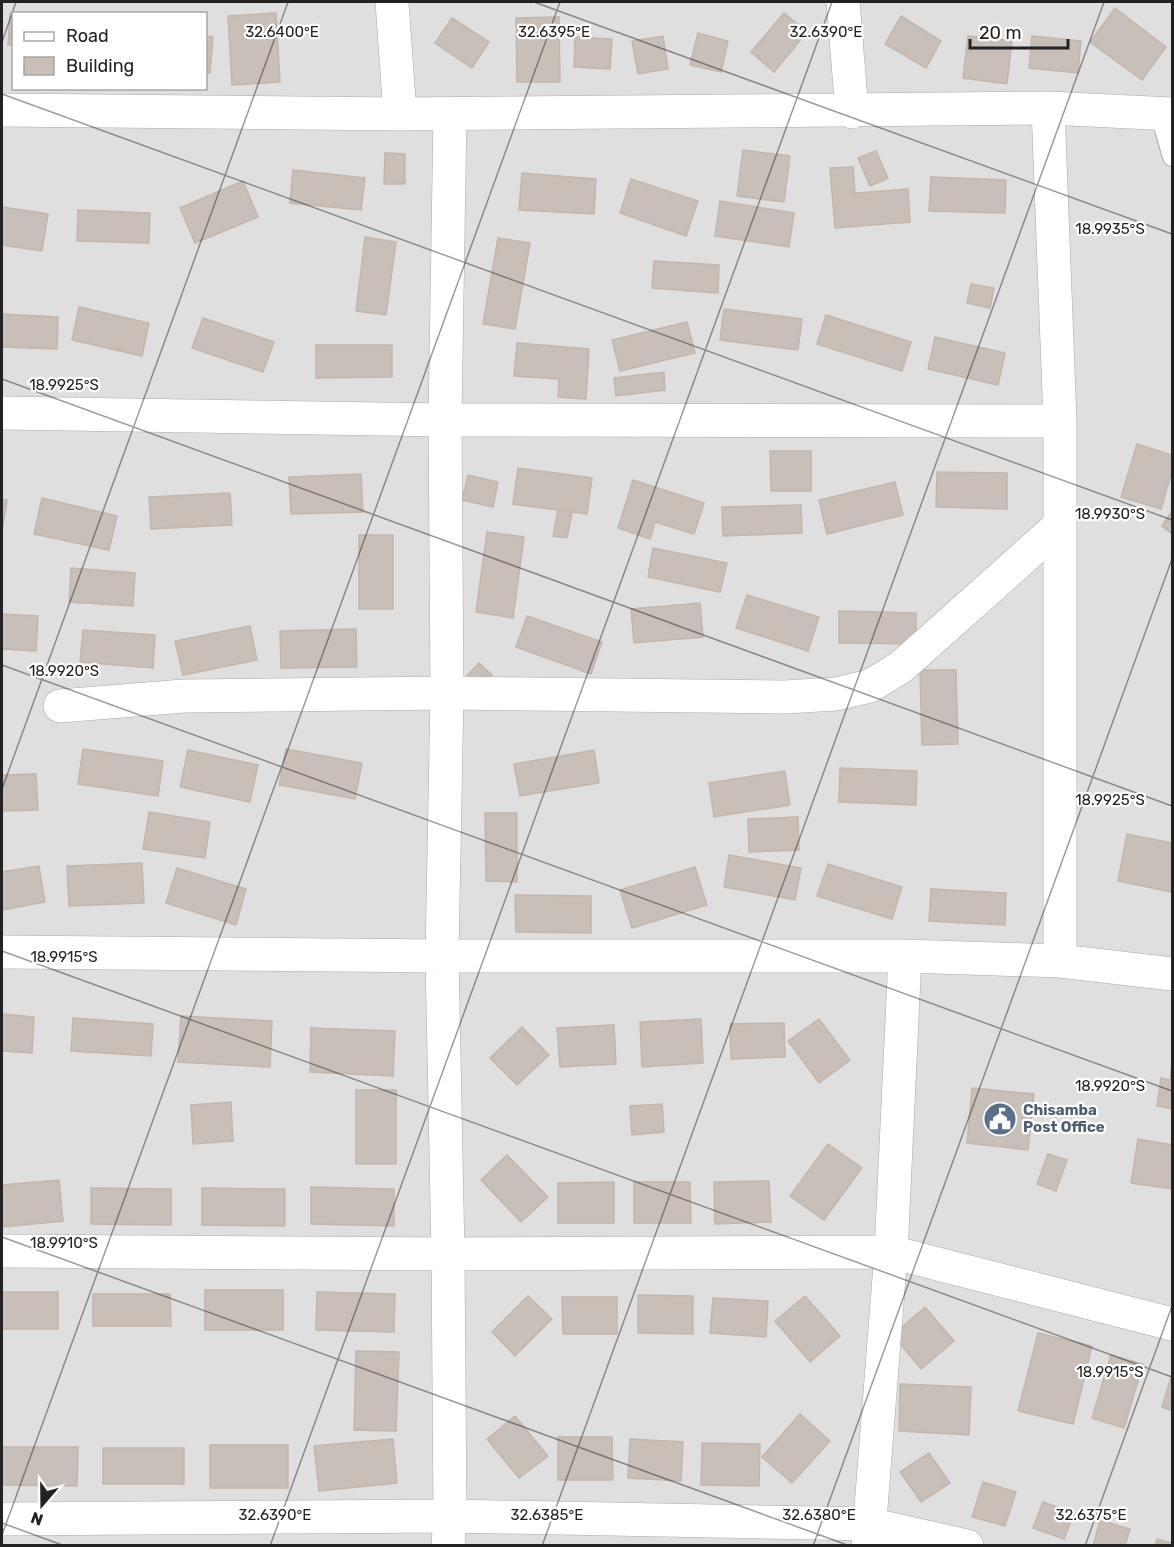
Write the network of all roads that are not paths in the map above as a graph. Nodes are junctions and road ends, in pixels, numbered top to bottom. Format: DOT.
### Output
graph roads {
  1 [pos="392,2"];
  2 [pos="843,2"];
  3 [pos="1048,108"];
  4 [pos="2,110"];
  5 [pos="852,112"];
  6 [pos="1166,113"];
  7 [pos="400,114"];
  8 [pos="450,114"];
  9 [pos="1173,157"];
  10 [pos="2,413"];
  11 [pos="445,420"];
  12 [pos="1060,421"];
  13 [pos="1060,525"];
  14 [pos="447,693"];
  15 [pos="60,706"];
  16 [pos="2,952"];
  17 [pos="442,956"];
  18 [pos="904,956"];
  19 [pos="1060,961"];
  20 [pos="1173,974"];
  21 [pos="2,1251"];
  22 [pos="891,1252"];
  23 [pos="448,1254"];
  24 [pos="1173,1324"];
  25 [pos="2,1519"];
  26 [pos="449,1531"];
  27 [pos="869,1535"];
  28 [pos="967,1545"];
  1 -- 7 [label="street"];
  2 -- 5 [label="street"];
  3 -- 5 [label="street"];
  3 -- 6 [label="street"];
  3 -- 12 [label="street"];
  4 -- 7 [label="street"];
  5 -- 8 [label="street"];
  6 -- 9 [label="lane"];
  7 -- 8 [label="street"];
  8 -- 11 [label="street"];
  10 -- 11 [label="street"];
  11 -- 12 [label="street"];
  11 -- 14 [label="street"];
  12 -- 13 [label="street"];
  13 -- 14 [label="street"];
  13 -- 19 [label="street"];
  14 -- 15 [label="street"];
  14 -- 17 [label="street"];
  16 -- 17 [label="street"];
  17 -- 18 [label="street"];
  17 -- 23 [label="street"];
  18 -- 19 [label="street"];
  18 -- 22 [label="street"];
  19 -- 20 [label="street"];
  21 -- 23 [label="street"];
  22 -- 23 [label="street"];
  22 -- 24 [label="street"];
  22 -- 27 [label="street"];
  23 -- 26 [label="street"];
  25 -- 26 [label="street"];
  26 -- 27 [label="street"];
  27 -- 28 [label="street"];
}
